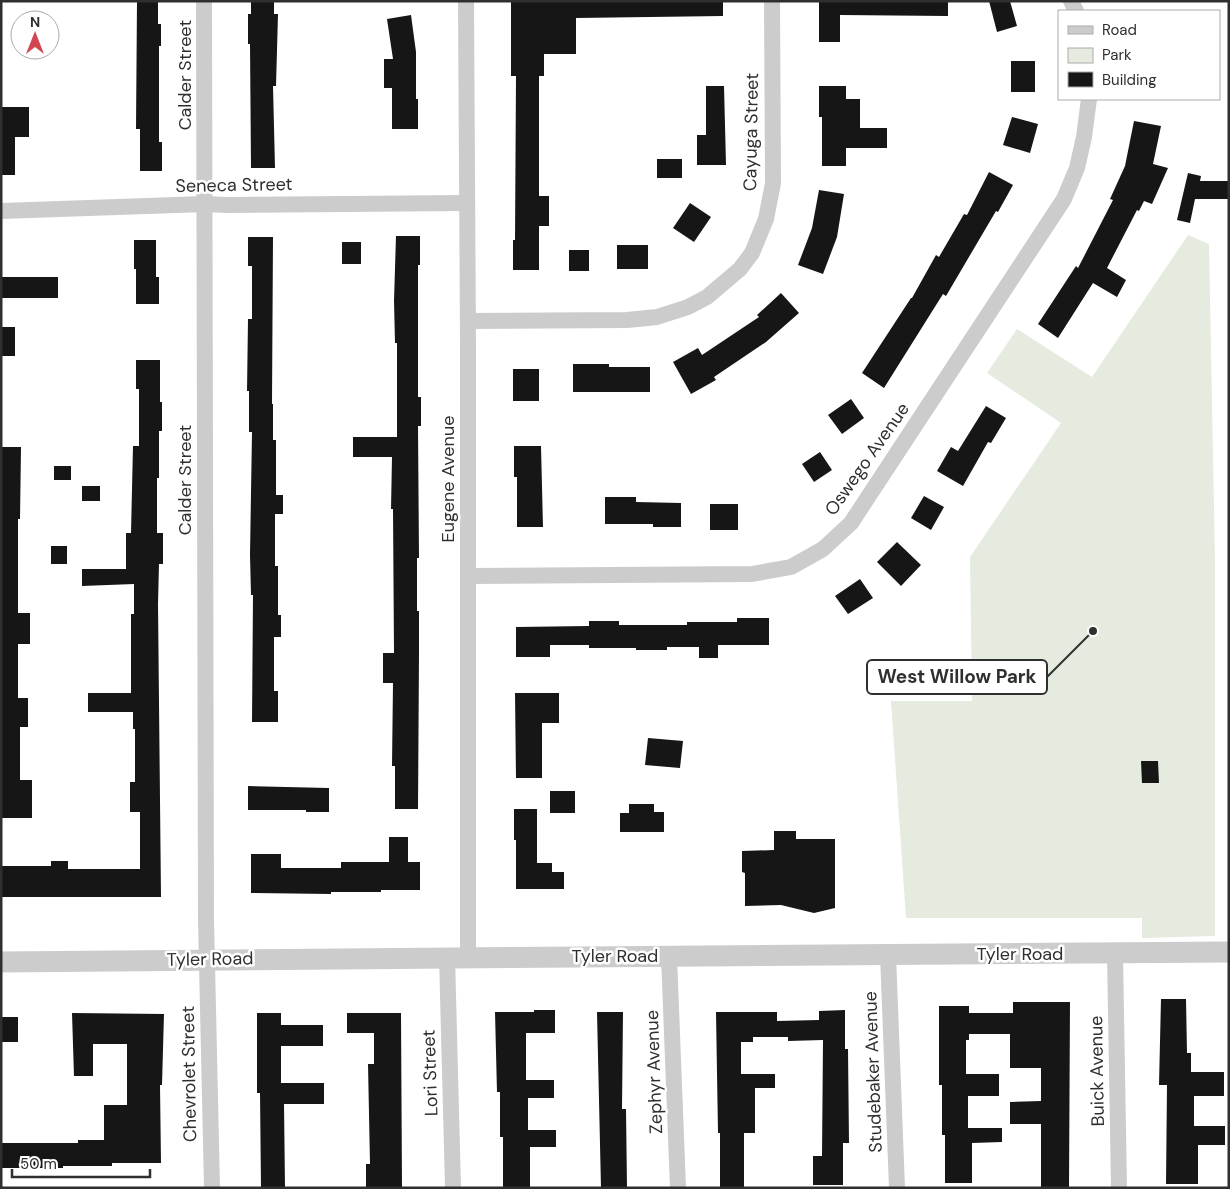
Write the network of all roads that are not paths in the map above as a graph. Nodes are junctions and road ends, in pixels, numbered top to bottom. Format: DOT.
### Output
graph roads {
  1 [pos="204,1"];
  2 [pos="466,1"];
  3 [pos="772,1"];
  4 [pos="1089,100"];
  5 [pos="467,202"];
  6 [pos="205,204"];
  7 [pos="1,211"];
  8 [pos="468,321"];
  9 [pos="468,576"];
  10 [pos="1229,952"];
  11 [pos="1115,954"];
  12 [pos="888,955"];
  13 [pos="457,956"];
  14 [pos="670,956"];
  15 [pos="207,959"];
  16 [pos="1,962"];
  17 [pos="212,1188"];
  18 [pos="453,1188"];
  19 [pos="678,1188"];
  20 [pos="897,1188"];
  21 [pos="1119,1188"];
  1 -- 6 [label="street, Calder Street"];
  2 -- 5 [label="street, Eugene Avenue"];
  3 -- 8 [label="street, Cayuga Street"];
  4 -- 9 [label="street, Oswego Avenue"];
  5 -- 6 [label="street, Seneca Street"];
  5 -- 8 [label="street, Eugene Avenue"];
  6 -- 7 [label="street, Seneca Street"];
  6 -- 15 [label="street, Calder Street"];
  8 -- 9 [label="street, Eugene Avenue"];
  9 -- 13 [label="street, Eugene Avenue"];
  10 -- 11 [label="street, Tyler Road"];
  11 -- 12 [label="street, Tyler Road"];
  11 -- 21 [label="street, Buick Avenue"];
  12 -- 14 [label="street, Tyler Road"];
  12 -- 20 [label="street, Studebaker Avenue"];
  13 -- 14 [label="street, Tyler Road"];
  13 -- 15 [label="street, Tyler Road"];
  13 -- 18 [label="street, Lori Street"];
  14 -- 19 [label="street, Zephyr Avenue"];
  15 -- 16 [label="street, Tyler Road"];
  15 -- 17 [label="street, Chevrolet Street"];
}
